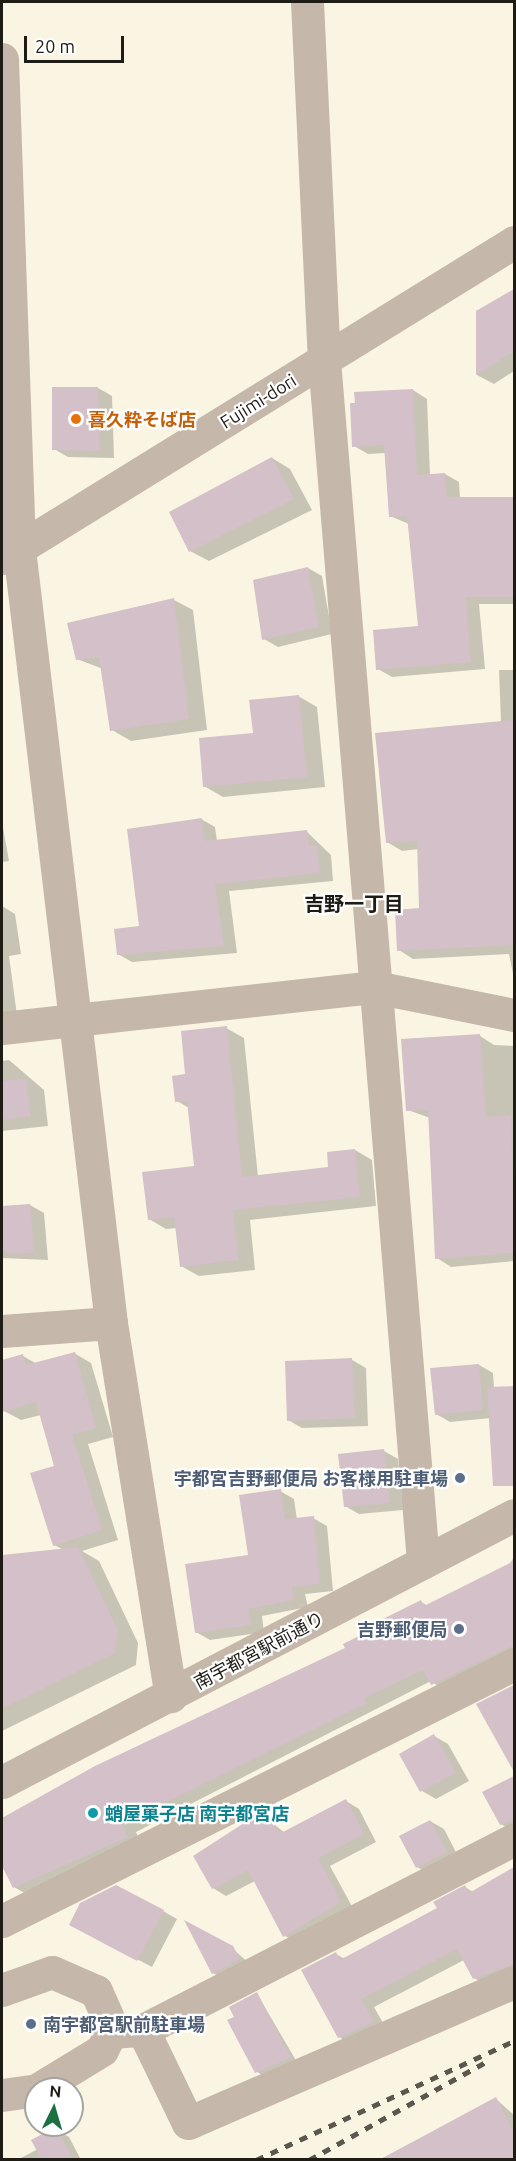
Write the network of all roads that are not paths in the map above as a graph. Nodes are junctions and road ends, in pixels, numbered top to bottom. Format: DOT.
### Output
graph roads {
  1 [pos="308,2"];
  2 [pos="2,59"];
  3 [pos="514,243"];
  4 [pos="324,360"];
  5 [pos="10,554"];
  6 [pos="375,987"];
  7 [pos="514,1015"];
  8 [pos="75,1018"];
  9 [pos="2,1028"];
  10 [pos="111,1323"];
  11 [pos="2,1331"];
  12 [pos="514,1515"];
  13 [pos="423,1562"];
  14 [pos="514,1664"];
  15 [pos="171,1696"];
  16 [pos="2,1782"];
  17 [pos="514,1839"];
  18 [pos="2,1921"];
  19 [pos="514,1982"];
  20 [pos="3,1985"];
  21 [pos="143,2030"];
  22 [pos="111,2031"];
  23 [pos="61,2077"];
  24 [pos="24,2091"];
  25 [pos="2,2095"];
  1 -- 4 [label="street"];
  2 -- 5 [label="street"];
  3 -- 4 [label="street, Fujimi-dori"];
  4 -- 5 [label="street, Fujimi-dori"];
  4 -- 6 [label="street"];
  5 -- 8 [label="street"];
  6 -- 7 [label="street"];
  6 -- 8 [label="street"];
  6 -- 13 [label="street"];
  8 -- 9 [label="street"];
  8 -- 10 [label="street"];
  10 -- 11 [label="street"];
  10 -- 15 [label="street"];
  12 -- 13 [label="street, 南宇都宮駅前通り"];
  13 -- 15 [label="street, 南宇都宮駅前通り"];
  14 -- 18 [label="street"];
  15 -- 16 [label="street, 南宇都宮駅前通り"];
  17 -- 21 [label="street"];
  19 -- 21 [label="street"];
  20 -- 22 [label="street"];
  21 -- 22 [label="street"];
  22 -- 23 [label="street"];
  24 -- 25 [label="street"];
}
